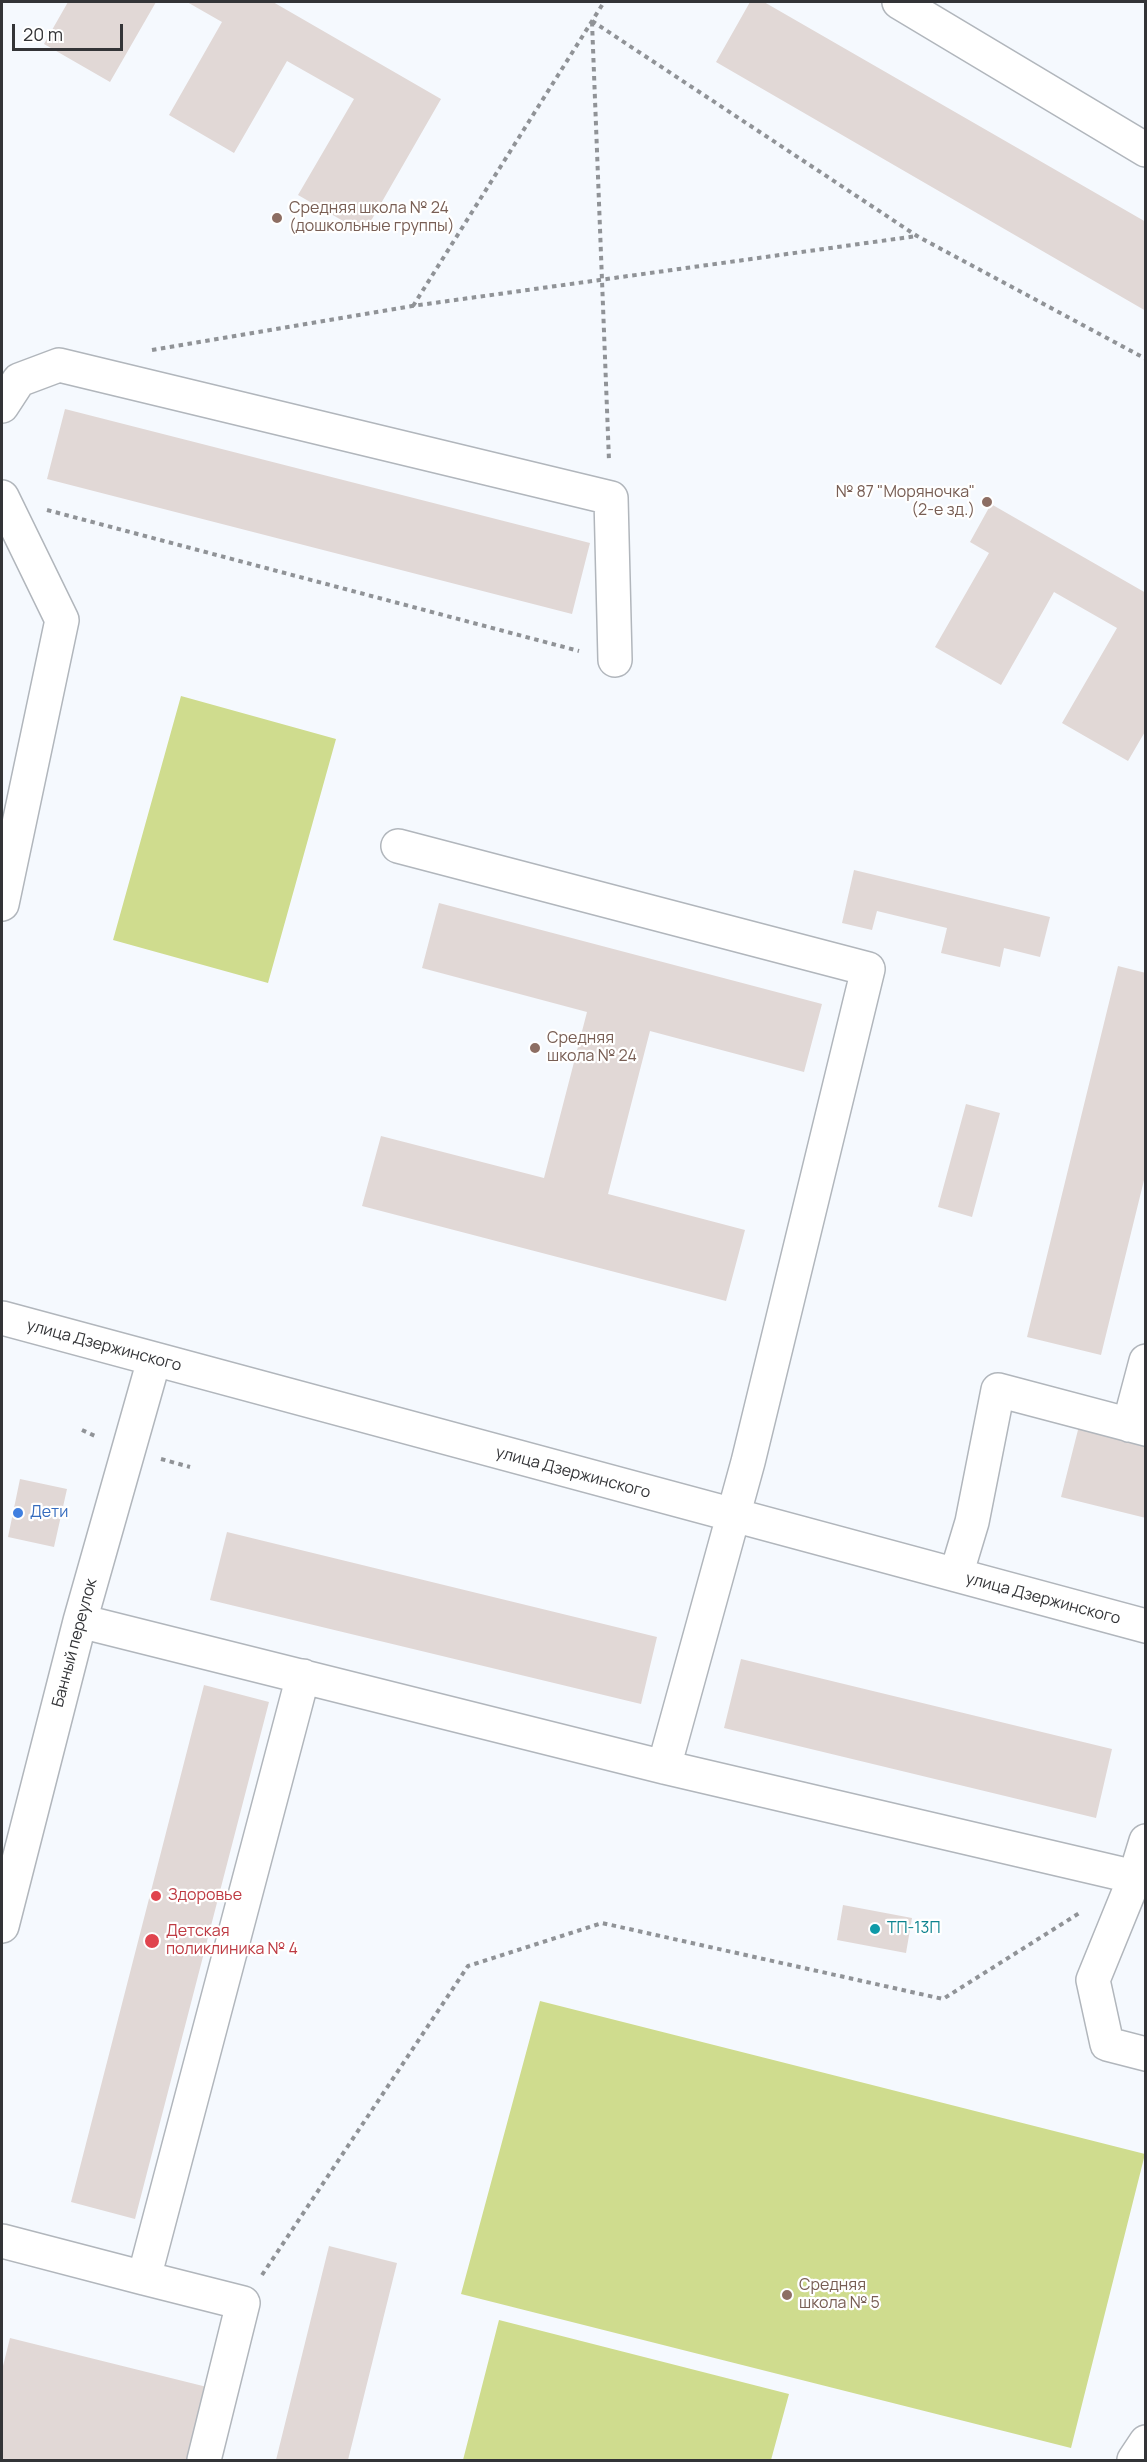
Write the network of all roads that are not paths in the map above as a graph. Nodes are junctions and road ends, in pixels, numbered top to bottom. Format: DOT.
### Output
graph roads {
  1 [pos="899,2"];
  2 [pos="1146,150"];
  3 [pos="2,406"];
  4 [pos="2,497"];
  5 [pos="615,660"];
  6 [pos="398,846"];
  7 [pos="2,904"];
  8 [pos="2,1318"];
  9 [pos="154,1360"];
  10 [pos="1146,1361"];
  11 [pos="1137,1427"];
  12 [pos="733,1516"];
  13 [pos="956,1575"];
  14 [pos="80,1621"];
  15 [pos="1146,1626"];
  16 [pos="303,1676"];
  17 [pos="664,1767"];
  18 [pos="1146,1841"];
  19 [pos="1135,1877"];
  20 [pos="2,1926"];
  21 [pos="1146,2054"];
  22 [pos="2,2241"];
  23 [pos="144,2278"];
  24 [pos="1146,2442"];
  25 [pos="204,2460"];
  26 [pos="1134,2460"];
  1 -- 2 [label="street"];
  3 -- 5 [label="street"];
  4 -- 7 [label="street"];
  6 -- 12 [label="street"];
  8 -- 9 [label="street, улица Дзержинского"];
  9 -- 12 [label="street, улица Дзержинского"];
  9 -- 14 [label="street, Банный переулок"];
  10 -- 11 [label="street"];
  11 -- 13 [label="street"];
  12 -- 13 [label="street, улица Дзержинского"];
  12 -- 17 [label="street"];
  13 -- 15 [label="street, улица Дзержинского"];
  14 -- 16 [label="street"];
  14 -- 20 [label="street, Банный переулок"];
  16 -- 17 [label="street"];
  16 -- 23 [label="street"];
  17 -- 19 [label="street"];
  18 -- 19 [label="street"];
  19 -- 21 [label="street"];
  22 -- 23 [label="street"];
  23 -- 25 [label="street"];
  24 -- 26 [label="street"];
}
